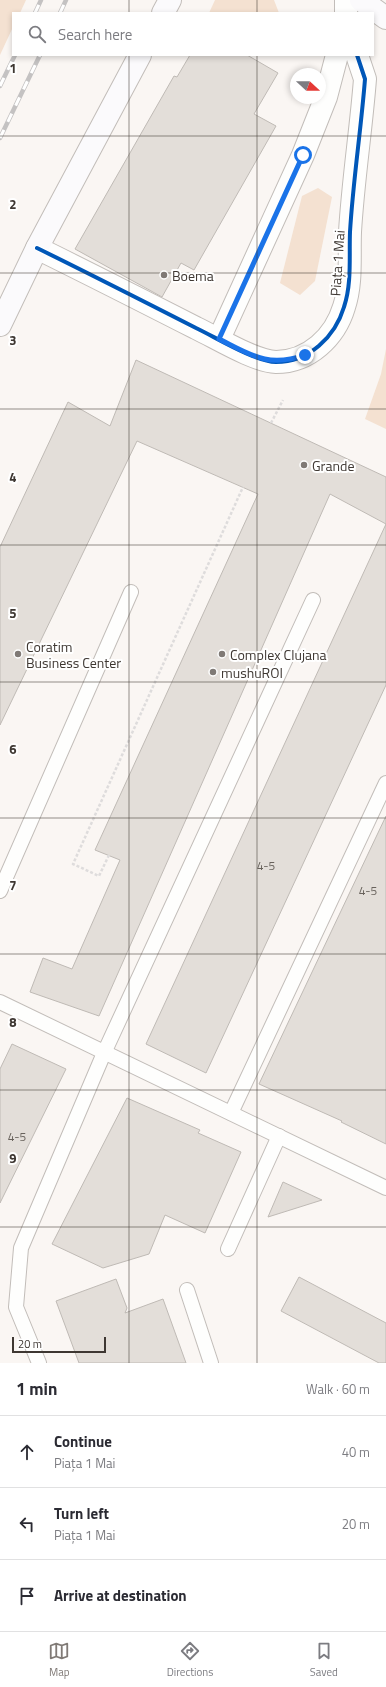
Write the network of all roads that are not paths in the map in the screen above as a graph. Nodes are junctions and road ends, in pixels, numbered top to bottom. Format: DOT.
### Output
graph roads {
  1 [pos="170,0"];
  2 [pos="346,0"];
  3 [pos="361,0"];
  4 [pos="164,12"];
  5 [pos="346,12"];
  6 [pos="386,18"];
  7 [pos="139,56"];
  8 [pos="336,56"];
  9 [pos="357,56"];
  10 [pos="37,248"];
  11 [pos="0,325"];
  12 [pos="219,339"];
  13 [pos="132,592"];
  14 [pos="313,600"];
  15 [pos="386,783"];
  16 [pos="0,891"];
  17 [pos="0,1002"];
  18 [pos="104,1053"];
  19 [pos="231,1113"];
  20 [pos="279,1136"];
  21 [pos="386,1188"];
  22 [pos="228,1249"];
  23 [pos="187,1290"];
  24 [pos="39,1363"];
  25 [pos="212,1363"];
  1 -- 4 [label="street"];
  2 -- 5 [label="street"];
  3 -- 6 [label="street"];
  7 -- 10 [label="street"];
  8 -- 12 [label="street"];
  9 -- 12 [label="street, Piața 1 Mai"];
  10 -- 11 [label="street"];
  10 -- 12 [label="street, Piața 1 Mai"];
  13 -- 16 [label="lane"];
  14 -- 18 [label="lane"];
  15 -- 19 [label="lane"];
  17 -- 18 [label="lane"];
  18 -- 19 [label="lane"];
  18 -- 24 [label="lane"];
  19 -- 20 [label="lane"];
  20 -- 21 [label="lane"];
  20 -- 22 [label="lane"];
  23 -- 25 [label="lane"];
}
